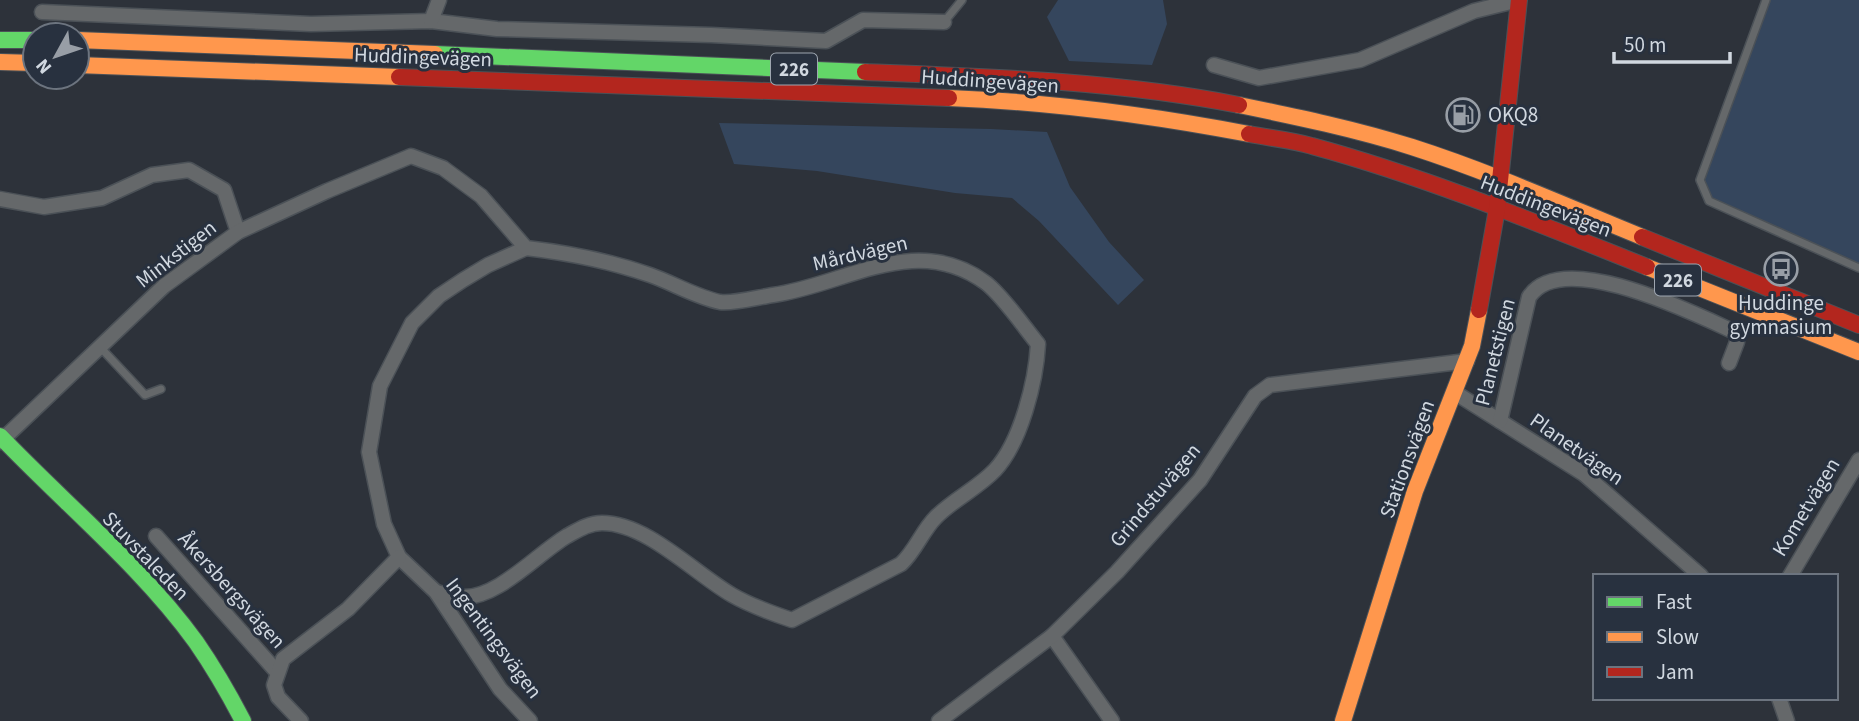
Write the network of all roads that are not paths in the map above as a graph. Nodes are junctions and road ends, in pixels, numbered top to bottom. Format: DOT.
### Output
graph roads {
  1 [pos="439,0"];
  2 [pos="962,0"];
  3 [pos="1519,0"];
  4 [pos="1766,0"];
  5 [pos="42,12"];
  6 [pos="431,21"];
  7 [pos="944,22"];
  8 [pos="0,40"];
  9 [pos="21,40"];
  10 [pos="91,41"];
  11 [pos="0,62"];
  12 [pos="21,63"];
  13 [pos="1214,65"];
  14 [pos="91,66"];
  15 [pos="1499,179"];
  16 [pos="0,198"];
  17 [pos="1497,209"];
  18 [pos="238,232"];
  19 [pos="526,248"];
  20 [pos="1859,268"];
  21 [pos="1859,325"];
  22 [pos="100,346"];
  23 [pos="1859,352"];
  24 [pos="1466,361"];
  25 [pos="1729,363"];
  26 [pos="162,388"];
  27 [pos="1454,392"];
  28 [pos="1500,421"];
  29 [pos="1,439"];
  30 [pos="1858,460"];
  31 [pos="156,536"];
  32 [pos="399,557"];
  33 [pos="1699,574"];
  34 [pos="1791,574"];
  35 [pos="436,592"];
  36 [pos="1052,636"];
  37 [pos="277,672"];
  38 [pos="1780,700"];
  39 [pos="243,721"];
  40 [pos="301,721"];
  41 [pos="530,721"];
  42 [pos="939,721"];
  43 [pos="1112,721"];
  44 [pos="1343,721"];
  45 [pos="1787,721"];
  1 -- 6 [label="street"];
  2 -- 7 [label="lane"];
  3 -- 13 [label="street"];
  3 -- 15 [label="main road, Stationsvägen"];
  4 -- 20 [label="lane"];
  5 -- 6 [label="street, Huddingevägen"];
  6 -- 7 [label="street, Huddingevägen"];
  8 -- 9 [label="main road"];
  10 -- 15 [label="main road, Huddingevägen / 226"];
  11 -- 12 [label="main road"];
  14 -- 17 [label="main road, Huddingevägen / 226"];
  15 -- 17 [label="main road, Stationsvägen"];
  15 -- 21 [label="main road, Huddingevägen / 226"];
  16 -- 18 [label="street"];
  17 -- 23 [label="main road, Huddingevägen / 226"];
  17 -- 24 [label="main road, Stationsvägen"];
  18 -- 19 [label="street, Minkstigen"];
  18 -- 22 [label="street, Minkstigen"];
  19 -- 32 [label="street, Ingentingsvägen"];
  19 -- 35 [label="street, Mårdvägen"];
  22 -- 26 [label="lane"];
  22 -- 29 [label="street, Minkstigen"];
  24 -- 27 [label="main road, Stationsvägen"];
  24 -- 36 [label="street, Grindstuvägen"];
  25 -- 28 [label="street, Planetstigen"];
  27 -- 28 [label="street, Planetvägen"];
  27 -- 44 [label="main road, Stationsvägen"];
  28 -- 33 [label="street, Planetvägen"];
  29 -- 39 [label="main road, Stuvstaleden"];
  30 -- 34 [label="street, Kometvägen"];
  31 -- 37 [label="street, Åkersbergsvägen"];
  32 -- 35 [label="street, Ingentingsvägen"];
  32 -- 37 [label="street, Åkersbergsvägen"];
  35 -- 41 [label="street, Ingentingsvägen"];
  36 -- 42 [label="street, Grindstuvägen"];
  36 -- 43 [label="street"];
  37 -- 40 [label="street, Åkersbergsvägen"];
  38 -- 45 [label="street"];
}
